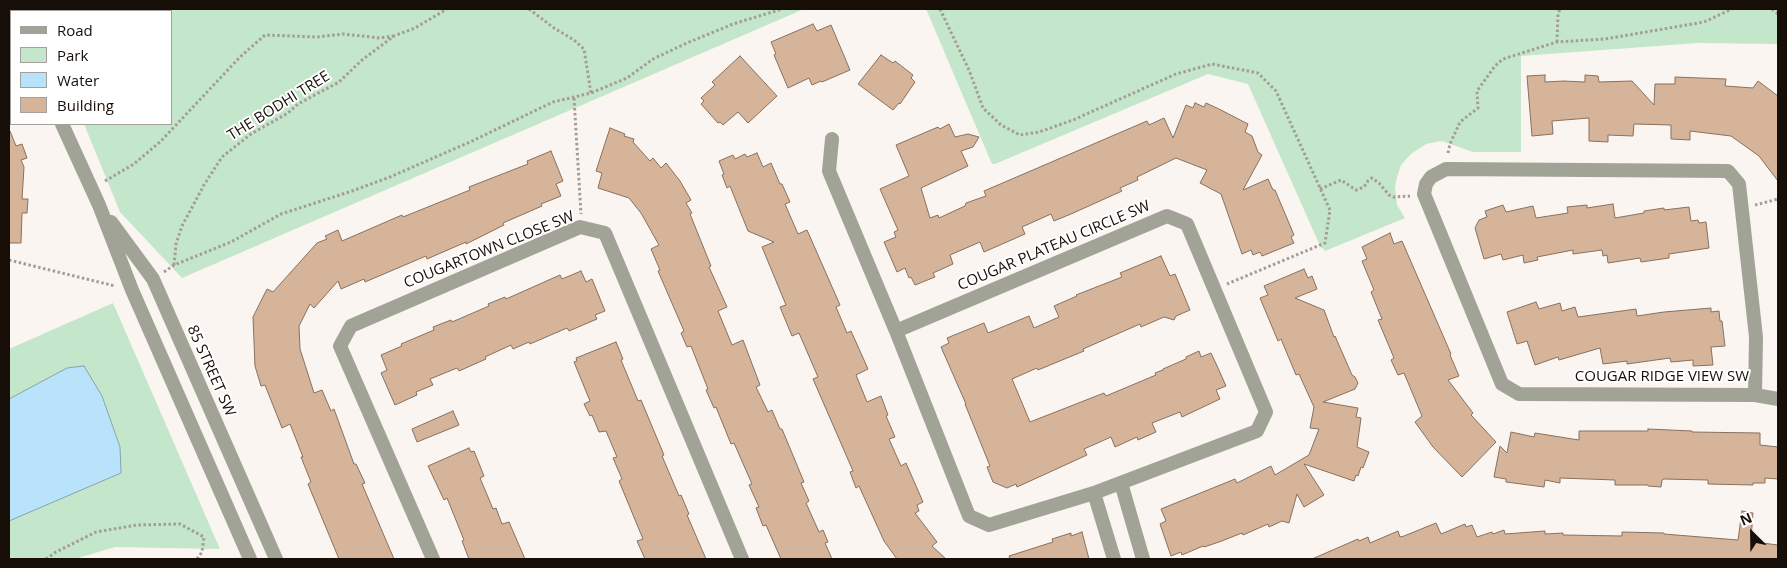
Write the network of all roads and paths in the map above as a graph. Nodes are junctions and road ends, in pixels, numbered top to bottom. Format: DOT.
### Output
graph roads {
  1 [pos="447,9"];
  2 [pos="529,9"];
  3 [pos="782,9"];
  4 [pos="940,9"];
  5 [pos="1560,9"];
  6 [pos="1732,9"];
  7 [pos="1772,9"];
  8 [pos="1778,14"];
  9 [pos="394,36"];
  10 [pos="1557,42"];
  11 [pos="591,93"];
  12 [pos="574,98"];
  13 [pos="62,125"];
  14 [pos="832,139"];
  15 [pos="1450,144"];
  16 [pos="91,187"];
  17 [pos="1320,189"];
  18 [pos="1424,194"];
  19 [pos="1778,199"];
  20 [pos="1740,202"];
  21 [pos="99,205"];
  22 [pos="580,227"];
  23 [pos="9,260"];
  24 [pos="174,265"];
  25 [pos="154,279"];
  26 [pos="132,290"];
  27 [pos="1215,290"];
  28 [pos="896,331"];
  29 [pos="1756,395"];
  30 [pos="1778,399"];
  31 [pos="1121,483"];
  32 [pos="1094,494"];
  33 [pos="46,559"];
  34 [pos="197,559"];
  35 [pos="250,559"];
  36 [pos="276,559"];
  37 [pos="434,559"];
  38 [pos="742,559"];
  39 [pos="1114,559"];
  40 [pos="1143,559"];
  1 -- 9 [label="path, THE BODHI TREE"];
  2 -- 11 [label="path"];
  3 -- 11 [label="path"];
  4 -- 17 [label="path"];
  5 -- 10 [label="path"];
  6 -- 10 [label="path"];
  7 -- 8 [label="path"];
  9 -- 16 [label="path"];
  9 -- 24 [label="path, THE BODHI TREE"];
  10 -- 15 [label="path"];
  11 -- 12 [label="path"];
  12 -- 22 [label="path"];
  12 -- 24 [label="path"];
  13 -- 16 [label="street, 85 STREET SW"];
  14 -- 28 [label="street"];
  16 -- 21 [label="street, 85 STREET SW"];
  17 -- 18 [label="path"];
  17 -- 27 [label="path"];
  18 -- 20 [label="street, COUGAR RIDGE VIEW SW"];
  18 -- 29 [label="street, COUGAR RIDGE VIEW SW"];
  19 -- 20 [label="path"];
  20 -- 29 [label="street, COUGAR RIDGE VIEW SW"];
  21 -- 25 [label="street, 85 STREET SW"];
  21 -- 26 [label="street, 85 STREET SW"];
  22 -- 37 [label="street, COUGARTOWN CLOSE SW"];
  22 -- 38 [label="street, COUGARTOWN CLOSE SW"];
  23 -- 26 [label="path"];
  24 -- 25 [label="path"];
  25 -- 36 [label="street, 85 STREET SW"];
  26 -- 35 [label="street, 85 STREET SW"];
  27 -- 28 [label="street, COUGAR PLATEAU CIRCLE SW"];
  27 -- 31 [label="street, COUGAR PLATEAU CIRCLE SW"];
  28 -- 32 [label="street, COUGAR PLATEAU CIRCLE SW"];
  29 -- 30 [label="street"];
  31 -- 32 [label="street, COUGAR PLATEAU CIRCLE SW"];
  31 -- 40 [label="street"];
  32 -- 39 [label="street"];
  33 -- 34 [label="path"];
}
